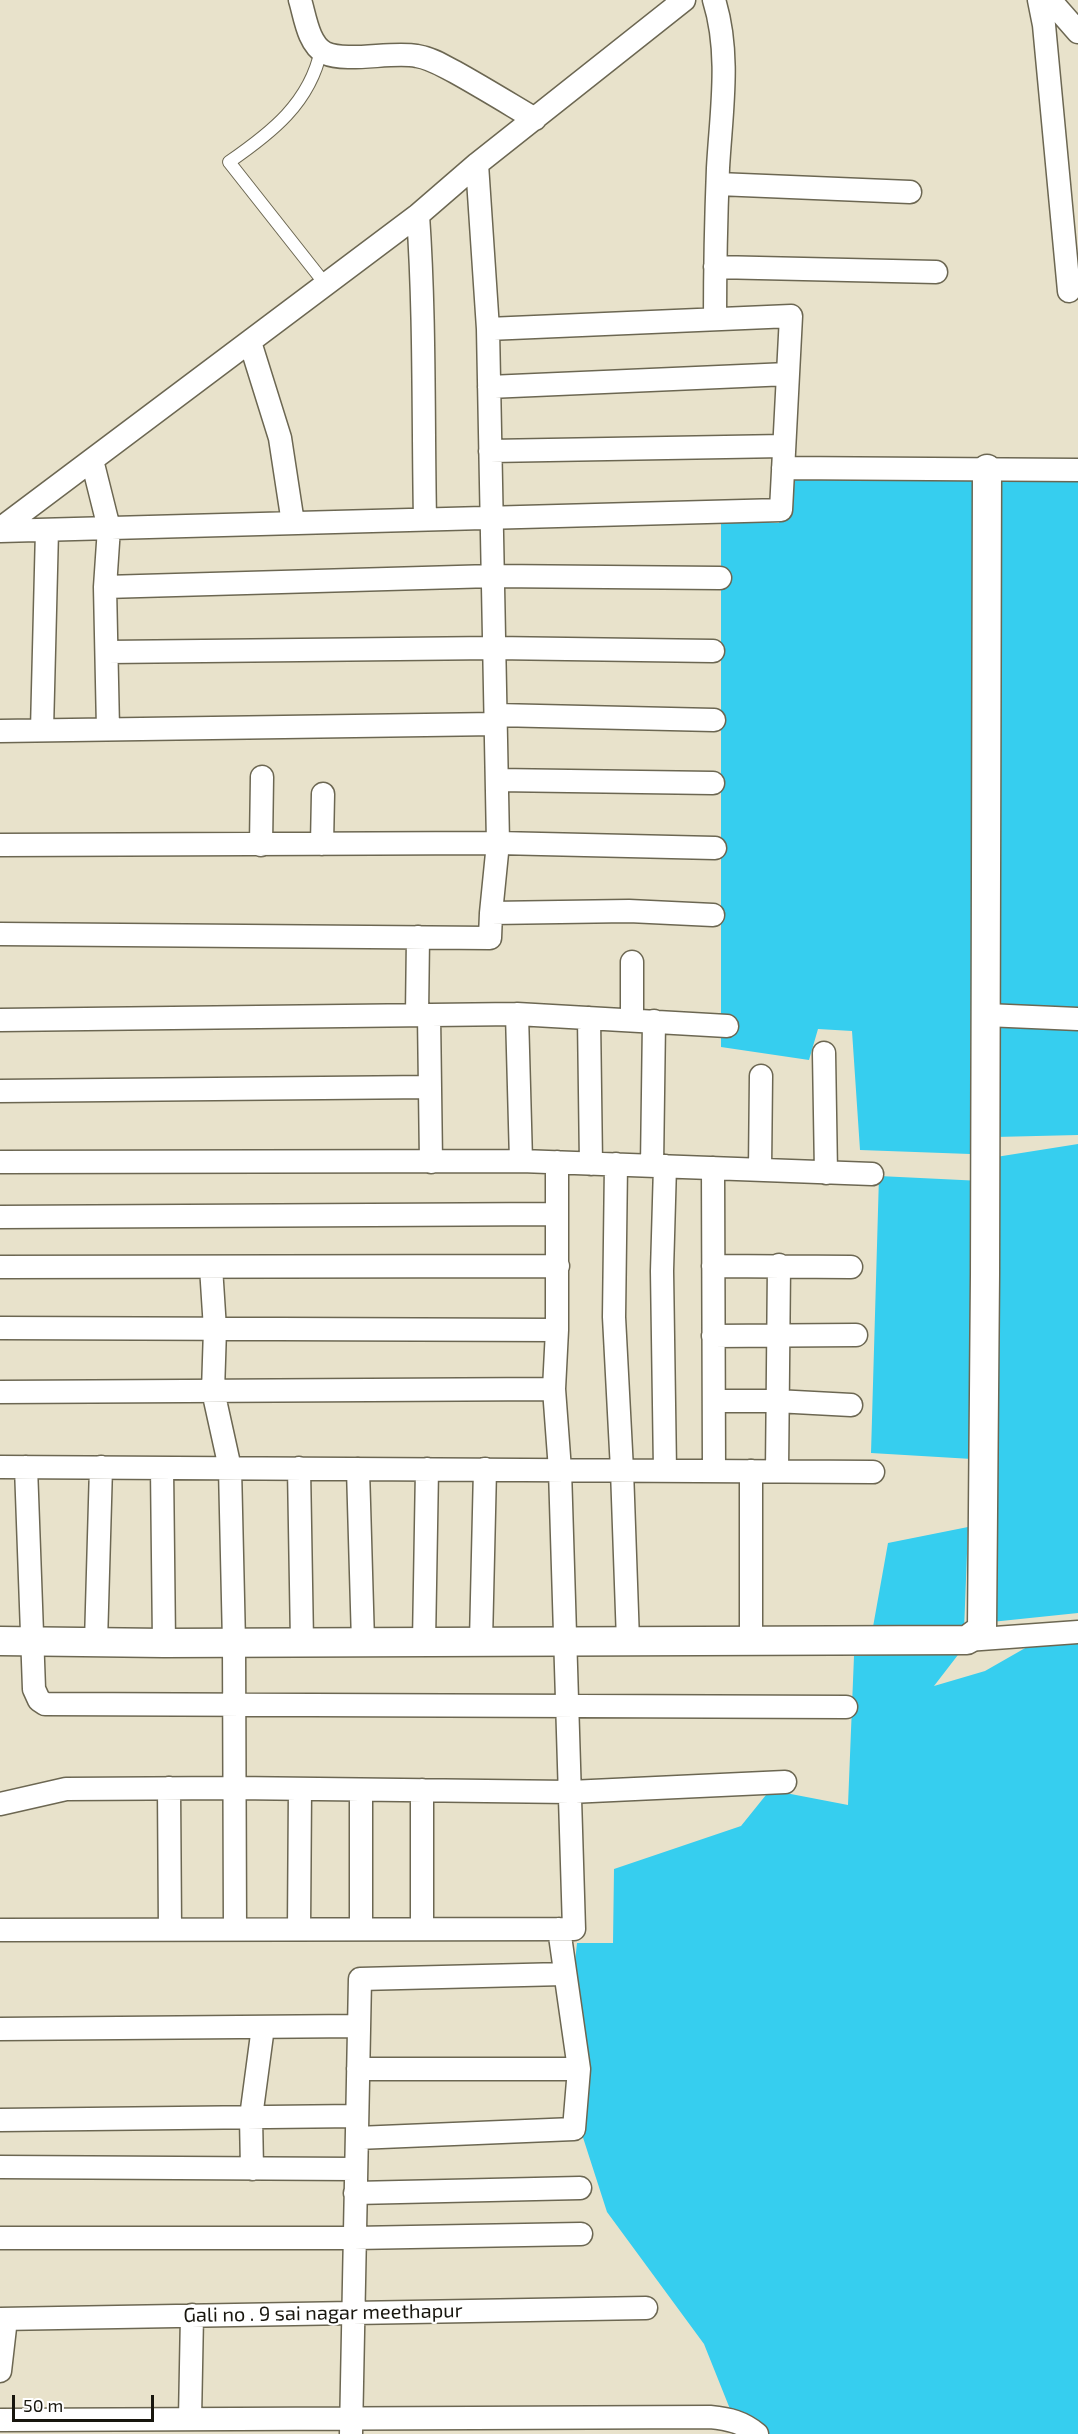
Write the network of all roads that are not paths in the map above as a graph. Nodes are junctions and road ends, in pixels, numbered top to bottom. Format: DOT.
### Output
graph roads {
  1 [pos="300,0"];
  2 [pos="683,0"];
  3 [pos="714,0"];
  4 [pos="1039,0"];
  5 [pos="1050,0"];
  6 [pos="1078,32"];
  7 [pos="321,50"];
  8 [pos="535,119"];
  9 [pos="477,164"];
  10 [pos="718,184"];
  11 [pos="910,192"];
  12 [pos="418,215"];
  13 [pos="715,267"];
  14 [pos="936,272"];
  15 [pos="326,285"];
  16 [pos="1069,291"];
  17 [pos="715,319"];
  18 [pos="488,329"];
  19 [pos="250,342"];
  20 [pos="788,374"];
  21 [pos="489,387"];
  22 [pos="490,451"];
  23 [pos="784,457"];
  24 [pos="92,460"];
  25 [pos="987,469"];
  26 [pos="1078,470"];
  27 [pos="492,518"];
  28 [pos="425,519"];
  29 [pos="294,523"];
  30 [pos="109,528"];
  31 [pos="0,530"];
  32 [pos="47,530"];
  33 [pos="493,576"];
  34 [pos="720,578"];
  35 [pos="105,587"];
  36 [pos="494,648"];
  37 [pos="713,651"];
  38 [pos="107,652"];
  39 [pos="496,719"];
  40 [pos="714,720"];
  41 [pos="108,729"];
  42 [pos="0,730"];
  43 [pos="42,730"];
  44 [pos="262,777"];
  45 [pos="496,780"];
  46 [pos="713,783"];
  47 [pos="323,794"];
  48 [pos="498,843"];
  49 [pos="322,844"];
  50 [pos="0,845"];
  51 [pos="261,845"];
  52 [pos="715,848"];
  53 [pos="491,913"];
  54 [pos="713,915"];
  55 [pos="0,934"];
  56 [pos="417,937"];
  57 [pos="632,962"];
  58 [pos="517,1014"];
  59 [pos="423,1015"];
  60 [pos="986,1015"];
  61 [pos="589,1018"];
  62 [pos="1078,1018"];
  63 [pos="0,1020"];
  64 [pos="643,1021"];
  65 [pos="727,1026"];
  66 [pos="824,1053"];
  67 [pos="761,1076"];
  68 [pos="430,1087"];
  69 [pos="0,1091"];
  70 [pos="521,1161"];
  71 [pos="0,1162"];
  72 [pos="430,1162"];
  73 [pos="557,1162"];
  74 [pos="591,1164"];
  75 [pos="616,1164"];
  76 [pos="658,1166"];
  77 [pos="713,1168"];
  78 [pos="760,1170"];
  79 [pos="826,1173"];
  80 [pos="872,1174"];
  81 [pos="557,1214"];
  82 [pos="0,1217"];
  83 [pos="779,1265"];
  84 [pos="558,1266"];
  85 [pos="713,1266"];
  86 [pos="0,1267"];
  87 [pos="211,1267"];
  88 [pos="852,1267"];
  89 [pos="0,1328"];
  90 [pos="215,1329"];
  91 [pos="557,1330"];
  92 [pos="856,1335"];
  93 [pos="714,1336"];
  94 [pos="778,1336"];
  95 [pos="554,1389"];
  96 [pos="213,1391"];
  97 [pos="0,1392"];
  98 [pos="714,1401"];
  99 [pos="776,1401"];
  100 [pos="852,1405"];
  101 [pos="0,1467"];
  102 [pos="26,1467"];
  103 [pos="101,1467"];
  104 [pos="162,1468"];
  105 [pos="230,1468"];
  106 [pos="299,1468"];
  107 [pos="358,1469"];
  108 [pos="427,1469"];
  109 [pos="485,1469"];
  110 [pos="560,1470"];
  111 [pos="622,1470"];
  112 [pos="665,1470"];
  113 [pos="714,1471"];
  114 [pos="751,1471"];
  115 [pos="777,1471"];
  116 [pos="873,1472"];
  117 [pos="1078,1632"];
  118 [pos="967,1640"];
  119 [pos="0,1641"];
  120 [pos="31,1641"];
  121 [pos="481,1641"];
  122 [pos="565,1641"];
  123 [pos="628,1641"];
  124 [pos="751,1641"];
  125 [pos="96,1642"];
  126 [pos="234,1642"];
  127 [pos="302,1642"];
  128 [pos="363,1642"];
  129 [pos="424,1642"];
  130 [pos="164,1643"];
  131 [pos="234,1705"];
  132 [pos="567,1707"];
  133 [pos="846,1707"];
  134 [pos="786,1782"];
  135 [pos="170,1788"];
  136 [pos="234,1788"];
  137 [pos="300,1789"];
  138 [pos="361,1790"];
  139 [pos="422,1790"];
  140 [pos="570,1792"];
  141 [pos="0,1804"];
  142 [pos="170,1929"];
  143 [pos="235,1929"];
  144 [pos="299,1929"];
  145 [pos="361,1929"];
  146 [pos="422,1929"];
  147 [pos="559,1929"];
  148 [pos="0,1930"];
  149 [pos="564,1974"];
  150 [pos="359,2026"];
  151 [pos="263,2027"];
  152 [pos="0,2030"];
  153 [pos="358,2068"];
  154 [pos="579,2068"];
  155 [pos="251,2117"];
  156 [pos="0,2120"];
  157 [pos="357,2127"];
  158 [pos="0,2167"];
  159 [pos="252,2169"];
  160 [pos="356,2169"];
  161 [pos="580,2188"];
  162 [pos="355,2193"];
  163 [pos="581,2234"];
  164 [pos="0,2238"];
  165 [pos="354,2238"];
  166 [pos="646,2308"];
  167 [pos="352,2313"];
  168 [pos="192,2315"];
  169 [pos="3,2319"];
  170 [pos="0,2371"];
  171 [pos="190,2419"];
  172 [pos="0,2420"];
  173 [pos="352,2426"];
  174 [pos="758,2434"];
  1 -- 7 [label="street"];
  2 -- 8 [label="street"];
  3 -- 10 [label="street"];
  4 -- 16 [label="street"];
  5 -- 6 [label="street"];
  7 -- 8 [label="street"];
  7 -- 15 [label="lane"];
  8 -- 9 [label="street"];
  9 -- 12 [label="street"];
  9 -- 18 [label="street"];
  10 -- 11 [label="street"];
  10 -- 13 [label="street"];
  12 -- 15 [label="street"];
  12 -- 28 [label="street"];
  13 -- 14 [label="street"];
  13 -- 17 [label="street"];
  15 -- 19 [label="street"];
  17 -- 18 [label="street"];
  17 -- 20 [label="street"];
  18 -- 21 [label="street"];
  19 -- 24 [label="street"];
  19 -- 29 [label="street"];
  20 -- 21 [label="street"];
  20 -- 23 [label="street"];
  21 -- 22 [label="street"];
  22 -- 23 [label="street"];
  22 -- 27 [label="street"];
  23 -- 25 [label="street"];
  23 -- 27 [label="street"];
  24 -- 30 [label="street"];
  24 -- 31 [label="street"];
  25 -- 26 [label="street"];
  25 -- 60 [label="street"];
  27 -- 28 [label="street"];
  27 -- 33 [label="street"];
  28 -- 29 [label="street"];
  29 -- 30 [label="street"];
  30 -- 32 [label="street"];
  30 -- 35 [label="street"];
  31 -- 32 [label="street"];
  32 -- 43 [label="street"];
  33 -- 34 [label="street"];
  33 -- 35 [label="street"];
  33 -- 36 [label="street"];
  35 -- 38 [label="street"];
  36 -- 37 [label="street"];
  36 -- 38 [label="street"];
  36 -- 39 [label="street"];
  38 -- 41 [label="street"];
  39 -- 40 [label="street"];
  39 -- 41 [label="street"];
  39 -- 45 [label="street"];
  41 -- 43 [label="street"];
  42 -- 43 [label="street"];
  44 -- 51 [label="street"];
  45 -- 46 [label="street"];
  45 -- 48 [label="street"];
  47 -- 49 [label="street"];
  48 -- 49 [label="street"];
  48 -- 52 [label="street"];
  48 -- 53 [label="street"];
  49 -- 51 [label="street"];
  50 -- 51 [label="street"];
  53 -- 54 [label="street"];
  53 -- 56 [label="street"];
  55 -- 56 [label="street"];
  56 -- 59 [label="street"];
  57 -- 64 [label="street"];
  58 -- 59 [label="street"];
  58 -- 61 [label="street"];
  58 -- 70 [label="street"];
  59 -- 63 [label="street"];
  59 -- 68 [label="street"];
  60 -- 62 [label="street"];
  60 -- 118 [label="street"];
  61 -- 64 [label="street"];
  61 -- 74 [label="street"];
  64 -- 65 [label="street"];
  64 -- 76 [label="street"];
  66 -- 79 [label="street"];
  67 -- 78 [label="street"];
  68 -- 69 [label="street"];
  68 -- 72 [label="street"];
  70 -- 72 [label="street"];
  70 -- 73 [label="street"];
  71 -- 72 [label="street"];
  73 -- 74 [label="street"];
  73 -- 81 [label="street"];
  74 -- 75 [label="street"];
  75 -- 76 [label="street"];
  75 -- 111 [label="street"];
  76 -- 77 [label="street"];
  76 -- 112 [label="street"];
  77 -- 78 [label="street"];
  77 -- 85 [label="street"];
  78 -- 79 [label="street"];
  79 -- 80 [label="street"];
  81 -- 82 [label="street"];
  81 -- 84 [label="street"];
  83 -- 85 [label="street"];
  83 -- 88 [label="street"];
  83 -- 94 [label="street"];
  84 -- 87 [label="street"];
  84 -- 91 [label="street"];
  85 -- 93 [label="street"];
  86 -- 87 [label="street"];
  87 -- 90 [label="street"];
  89 -- 90 [label="street"];
  90 -- 91 [label="street"];
  90 -- 96 [label="street"];
  91 -- 95 [label="street"];
  92 -- 94 [label="street"];
  93 -- 94 [label="street"];
  93 -- 98 [label="street"];
  94 -- 99 [label="street"];
  95 -- 96 [label="street"];
  95 -- 110 [label="street"];
  96 -- 97 [label="street"];
  96 -- 105 [label="street"];
  98 -- 99 [label="street"];
  98 -- 113 [label="street"];
  99 -- 100 [label="street"];
  99 -- 115 [label="street"];
  101 -- 102 [label="street"];
  102 -- 103 [label="street"];
  102 -- 120 [label="street"];
  103 -- 104 [label="street"];
  103 -- 125 [label="street"];
  104 -- 105 [label="street"];
  104 -- 130 [label="street"];
  105 -- 106 [label="street"];
  105 -- 126 [label="street"];
  106 -- 107 [label="street"];
  106 -- 127 [label="street"];
  107 -- 108 [label="street"];
  107 -- 128 [label="street"];
  108 -- 109 [label="street"];
  108 -- 129 [label="street"];
  109 -- 110 [label="street"];
  109 -- 121 [label="street"];
  110 -- 111 [label="street"];
  110 -- 122 [label="street"];
  111 -- 112 [label="street"];
  111 -- 123 [label="street"];
  112 -- 113 [label="street"];
  113 -- 114 [label="street"];
  114 -- 115 [label="street"];
  114 -- 124 [label="street"];
  115 -- 116 [label="street"];
  117 -- 118 [label="street"];
  118 -- 124 [label="street"];
  119 -- 120 [label="street"];
  120 -- 125 [label="street"];
  120 -- 131 [label="street"];
  121 -- 122 [label="street"];
  121 -- 129 [label="street"];
  122 -- 123 [label="street"];
  122 -- 132 [label="street"];
  123 -- 124 [label="street"];
  125 -- 130 [label="street"];
  126 -- 127 [label="street"];
  126 -- 130 [label="street"];
  126 -- 131 [label="street"];
  127 -- 128 [label="street"];
  128 -- 129 [label="street"];
  131 -- 132 [label="street"];
  131 -- 136 [label="street"];
  132 -- 133 [label="street"];
  132 -- 140 [label="street"];
  134 -- 140 [label="street"];
  135 -- 136 [label="street"];
  135 -- 141 [label="street"];
  135 -- 142 [label="street"];
  136 -- 137 [label="street"];
  136 -- 143 [label="street"];
  137 -- 138 [label="street"];
  137 -- 144 [label="street"];
  138 -- 139 [label="street"];
  138 -- 145 [label="street"];
  139 -- 140 [label="street"];
  139 -- 146 [label="street"];
  140 -- 147 [label="street"];
  142 -- 143 [label="street"];
  142 -- 148 [label="street"];
  143 -- 144 [label="street"];
  144 -- 145 [label="street"];
  145 -- 146 [label="street"];
  146 -- 147 [label="street"];
  147 -- 149 [label="street"];
  149 -- 150 [label="street"];
  149 -- 154 [label="street"];
  150 -- 151 [label="street"];
  150 -- 153 [label="street"];
  151 -- 152 [label="street"];
  151 -- 155 [label="street"];
  153 -- 154 [label="street"];
  153 -- 157 [label="street"];
  154 -- 157 [label="street"];
  155 -- 156 [label="street"];
  155 -- 157 [label="street"];
  155 -- 159 [label="street"];
  157 -- 160 [label="street"];
  158 -- 159 [label="street"];
  159 -- 160 [label="street"];
  160 -- 162 [label="street"];
  161 -- 162 [label="street"];
  162 -- 165 [label="street"];
  163 -- 165 [label="street"];
  164 -- 165 [label="street"];
  165 -- 167 [label="street"];
  166 -- 167 [label="street, Gali no . 9 sai nagar meethapur"];
  167 -- 168 [label="street, Gali no . 9 sai nagar meethapur"];
  167 -- 173 [label="street"];
  168 -- 169 [label="street, Gali no . 9 sai nagar meethapur"];
  168 -- 171 [label="street"];
  169 -- 170 [label="street"];
  171 -- 172 [label="street"];
  171 -- 173 [label="street"];
  173 -- 174 [label="street"];
}
